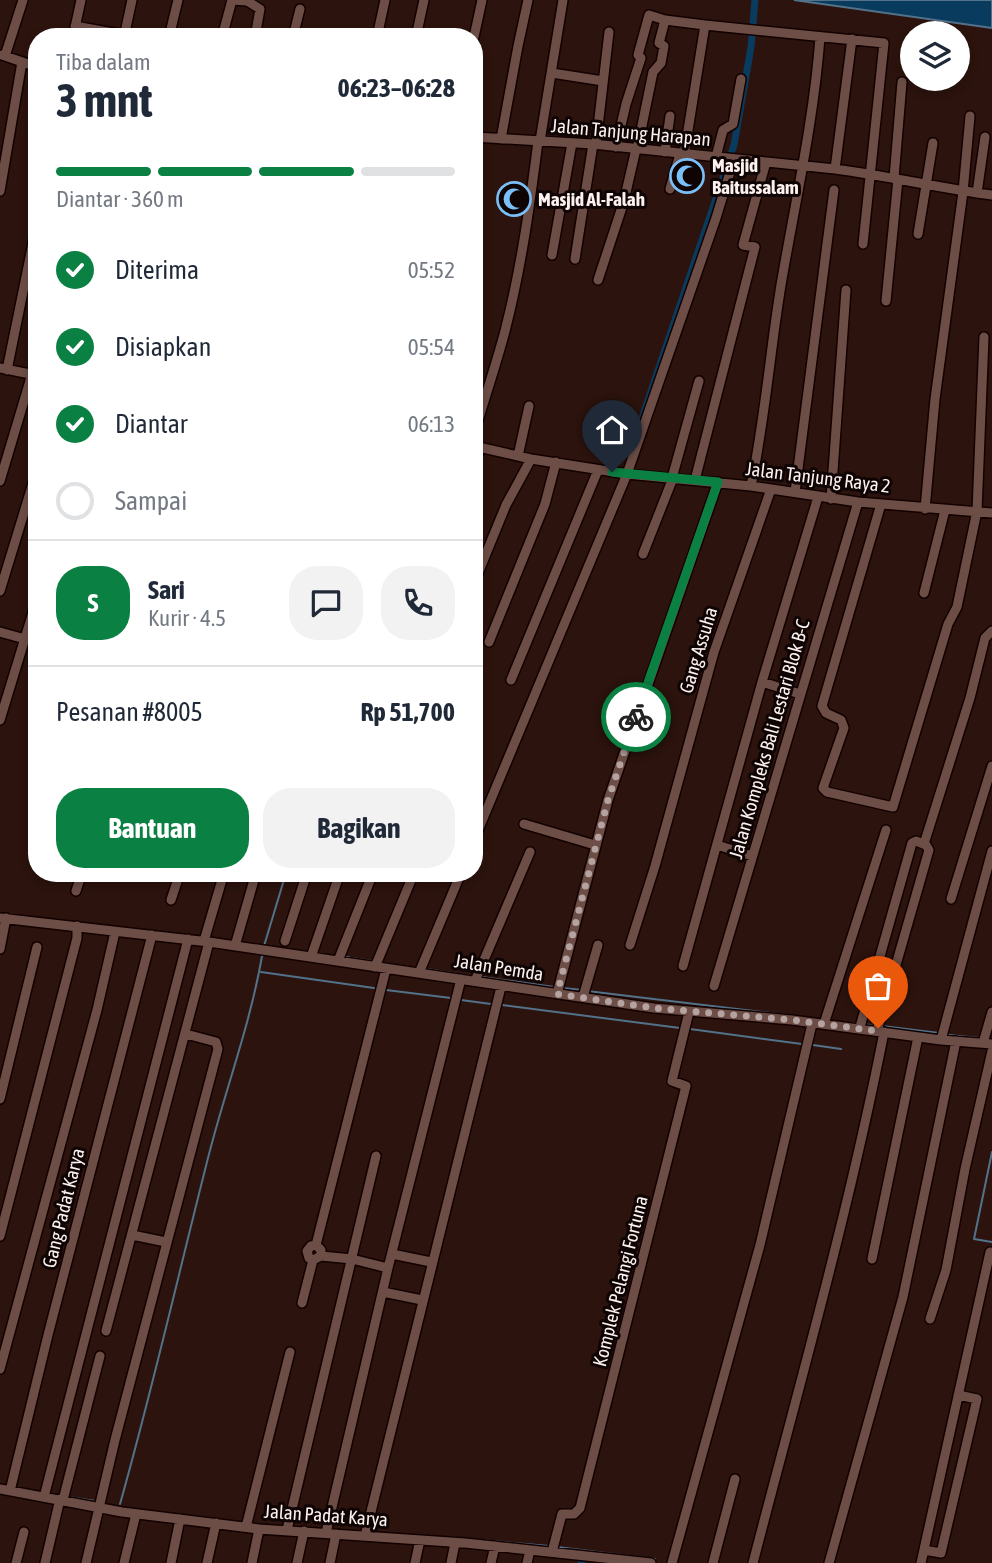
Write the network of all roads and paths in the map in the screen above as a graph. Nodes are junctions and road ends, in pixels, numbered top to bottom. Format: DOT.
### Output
graph roads {
  1 [pos="23,0"];
  2 [pos="81,0"];
  3 [pos="132,0"];
  4 [pos="178,0"];
  5 [pos="385,0"];
  6 [pos="424,0"];
  7 [pos="482,0"];
  8 [pos="528,0"];
  9 [pos="563,0"];
  10 [pos="300,9"];
  11 [pos="665,20"];
  12 [pos="705,25"];
  13 [pos="75,26"];
  14 [pos="85,28"];
  15 [pos="126,28"];
  16 [pos="171,28"];
  17 [pos="224,28"];
  18 [pos="257,28"];
  19 [pos="295,28"];
  20 [pos="379,28"];
  21 [pos="418,28"];
  22 [pos="476,28"];
  23 [pos="609,32"];
  24 [pos="820,37"];
  25 [pos="852,39"];
  26 [pos="3,55"];
  27 [pos="22,62"];
  28 [pos="28,64"];
  29 [pos="552,72"];
  30 [pos="741,79"];
  31 [pos="603,81"];
  32 [pos="901,91"];
  33 [pos="670,116"];
  34 [pos="970,116"];
  35 [pos="985,137"];
  36 [pos="483,138"];
  37 [pos="501,139"];
  38 [pos="539,141"];
  39 [pos="572,143"];
  40 [pos="933,143"];
  41 [pos="595,144"];
  42 [pos="616,146"];
  43 [pos="637,149"];
  44 [pos="665,152"];
  45 [pos="682,154"];
  46 [pos="716,157"];
  47 [pos="734,158"];
  48 [pos="766,162"];
  49 [pos="802,166"];
  50 [pos="835,169"];
  51 [pos="871,173"];
  52 [pos="896,178"];
  53 [pos="925,184"];
  54 [pos="670,189"];
  55 [pos="834,190"];
  56 [pos="0,191"];
  57 [pos="963,192"];
  58 [pos="977,193"];
  59 [pos="992,195"];
  60 [pos="918,234"];
  61 [pos="863,244"];
  62 [pos="552,255"];
  63 [pos="575,259"];
  64 [pos="28,263"];
  65 [pos="598,280"];
  66 [pos="846,290"];
  67 [pos="886,301"];
  68 [pos="984,337"];
  69 [pos="4,369"];
  70 [pos="28,373"];
  71 [pos="699,381"];
  72 [pos="28,384"];
  73 [pos="483,404"];
  74 [pos="529,407"];
  75 [pos="483,448"];
  76 [pos="518,456"];
  77 [pos="531,459"];
  78 [pos="556,462"];
  79 [pos="598,470"];
  80 [pos="627,474"];
  81 [pos="673,478"];
  82 [pos="695,480"];
  83 [pos="0,481"];
  84 [pos="718,482"];
  85 [pos="751,486"];
  86 [pos="771,489"];
  87 [pos="795,492"];
  88 [pos="818,497"];
  89 [pos="831,499"];
  90 [pos="28,500"];
  91 [pos="858,502"];
  92 [pos="881,504"];
  93 [pos="925,509"];
  94 [pos="25,510"];
  95 [pos="945,510"];
  96 [pos="28,511"];
  97 [pos="977,511"];
  98 [pos="992,513"];
  99 [pos="643,554"];
  100 [pos="483,561"];
  101 [pos="0,591"];
  102 [pos="925,593"];
  103 [pos="28,629"];
  104 [pos="992,631"];
  105 [pos="0,632"];
  106 [pos="25,639"];
  107 [pos="488,642"];
  108 [pos="511,680"];
  109 [pos="762,682"];
  110 [pos="800,694"];
  111 [pos="0,720"];
  112 [pos="992,766"];
  113 [pos="989,790"];
  114 [pos="483,818"];
  115 [pos="524,824"];
  116 [pos="886,830"];
  117 [pos="923,844"];
  118 [pos="595,845"];
  119 [pos="718,845"];
  120 [pos="992,850"];
  121 [pos="530,852"];
  122 [pos="752,856"];
  123 [pos="79,882"];
  124 [pos="177,882"];
  125 [pos="222,882"];
  126 [pos="253,882"];
  127 [pos="304,882"];
  128 [pos="337,882"];
  129 [pos="369,882"];
  130 [pos="410,882"];
  131 [pos="457,882"];
  132 [pos="76,891"];
  133 [pos="951,899"];
  134 [pos="171,900"];
  135 [pos="3,918"];
  136 [pos="77,926"];
  137 [pos="115,932"];
  138 [pos="152,935"];
  139 [pos="188,939"];
  140 [pos="285,941"];
  141 [pos="206,942"];
  142 [pos="598,945"];
  143 [pos="630,945"];
  144 [pos="235,946"];
  145 [pos="37,947"];
  146 [pos="0,949"];
  147 [pos="311,957"];
  148 [pos="338,961"];
  149 [pos="683,966"];
  150 [pos="376,967"];
  151 [pos="386,969"];
  152 [pos="419,973"];
  153 [pos="461,979"];
  154 [pos="475,981"];
  155 [pos="501,986"];
  156 [pos="714,986"];
  157 [pos="558,988"];
  158 [pos="583,997"];
  159 [pos="689,1012"];
  160 [pos="992,1012"];
  161 [pos="825,1022"];
  162 [pos="813,1024"];
  163 [pos="860,1025"];
  164 [pos="880,1029"];
  165 [pos="186,1034"];
  166 [pos="942,1036"];
  167 [pos="918,1037"];
  168 [pos="956,1041"];
  169 [pos="986,1041"];
  170 [pos="992,1051"];
  171 [pos="0,1099"];
  172 [pos="376,1156"];
  173 [pos="132,1235"];
  174 [pos="0,1236"];
  175 [pos="166,1242"];
  176 [pos="990,1252"];
  177 [pos="392,1254"];
  178 [pos="317,1258"];
  179 [pos="352,1259"];
  180 [pos="872,1259"];
  181 [pos="431,1262"];
  182 [pos="388,1268"];
  183 [pos="383,1292"];
  184 [pos="422,1300"];
  185 [pos="302,1303"];
  186 [pos="930,1319"];
  187 [pos="106,1331"];
  188 [pos="290,1352"];
  189 [pos="100,1356"];
  190 [pos="0,1369"];
  191 [pos="958,1395"];
  192 [pos="735,1479"];
  193 [pos="3,1492"];
  194 [pos="44,1497"];
  195 [pos="62,1500"];
  196 [pos="100,1508"];
  197 [pos="136,1514"];
  198 [pos="180,1519"];
  199 [pos="216,1523"];
  200 [pos="246,1523"];
  201 [pos="259,1529"];
  202 [pos="287,1530"];
  203 [pos="304,1531"];
  204 [pos="24,1532"];
  205 [pos="326,1533"];
  206 [pos="336,1534"];
  207 [pos="365,1536"];
  208 [pos="420,1540"];
  209 [pos="455,1543"];
  210 [pos="495,1546"];
  211 [pos="530,1550"];
  212 [pos="924,1550"];
  213 [pos="552,1552"];
  214 [pos="563,1558"];
  215 [pos="16,1563"];
  216 [pos="45,1563"];
  217 [pos="86,1563"];
  218 [pos="124,1563"];
  219 [pos="171,1563"];
  220 [pos="207,1563"];
  221 [pos="252,1563"];
  222 [pos="297,1563"];
  223 [pos="330,1563"];
  224 [pos="415,1563"];
  225 [pos="451,1563"];
  226 [pos="491,1563"];
  227 [pos="527,1563"];
  228 [pos="646,1563"];
  229 [pos="672,1563"];
  230 [pos="713,1563"];
  231 [pos="753,1563"];
  232 [pos="829,1563"];
  233 [pos="921,1563"];
  1 -- 26 [label="street"];
  2 -- 13 [label="street"];
  3 -- 15 [label="street"];
  4 -- 16 [label="street"];
  5 -- 20 [label="street"];
  6 -- 21 [label="street"];
  7 -- 22 [label="street"];
  8 -- 37 [label="street"];
  9 -- 29 [label="street"];
  10 -- 19 [label="street"];
  11 -- 12 [label="street"];
  11 -- 42 [label="street"];
  11 -- 43 [label="street"];
  12 -- 24 [label="street"];
  12 -- 45 [label="street"];
  13 -- 14 [label="street"];
  17 -- 18 [label="street"];
  23 -- 31 [label="street"];
  24 -- 25 [label="street"];
  24 -- 49 [label="street"];
  25 -- 50 [label="street"];
  25 -- 51 [label="street"];
  26 -- 27 [label="street"];
  27 -- 28 [label="street"];
  27 -- 56 [label="street"];
  29 -- 31 [label="street"];
  29 -- 38 [label="street"];
  30 -- 46 [label="street"];
  31 -- 41 [label="street"];
  32 -- 52 [label="street"];
  33 -- 44 [label="street"];
  34 -- 57 [label="street"];
  35 -- 58 [label="street"];
  36 -- 37 [label="street, Jalan Tanjung Harapan"];
  37 -- 38 [label="street, Jalan Tanjung Harapan"];
  38 -- 39 [label="street, Jalan Tanjung Harapan"];
  38 -- 73 [label="street"];
  39 -- 41 [label="street, Jalan Tanjung Harapan"];
  39 -- 62 [label="street"];
  40 -- 53 [label="street"];
  41 -- 42 [label="street, Jalan Tanjung Harapan"];
  41 -- 63 [label="street"];
  42 -- 43 [label="street, Jalan Tanjung Harapan"];
  43 -- 44 [label="street, Jalan Tanjung Harapan"];
  43 -- 65 [label="street"];
  44 -- 45 [label="street, Jalan Tanjung Harapan"];
  45 -- 46 [label="street, Jalan Tanjung Harapan"];
  45 -- 54 [label="street"];
  46 -- 47 [label="street, Jalan Tanjung Harapan"];
  47 -- 48 [label="street, Jalan Tanjung Harapan"];
  47 -- 80 [label="street"];
  48 -- 49 [label="street, Jalan Tanjung Harapan"];
  48 -- 82 [label="street"];
  49 -- 50 [label="street, Jalan Tanjung Harapan"];
  49 -- 85 [label="street"];
  50 -- 51 [label="street, Jalan Tanjung Harapan"];
  51 -- 52 [label="street, Jalan Tanjung Harapan"];
  51 -- 61 [label="street"];
  52 -- 53 [label="street, Jalan Tanjung Harapan"];
  52 -- 67 [label="street"];
  53 -- 57 [label="street, Jalan Tanjung Harapan"];
  53 -- 60 [label="street"];
  55 -- 87 [label="street"];
  57 -- 58 [label="street, Jalan Tanjung Harapan"];
  57 -- 93 [label="street"];
  58 -- 59 [label="street, Jalan Tanjung Harapan"];
  64 -- 69 [label="street"];
  66 -- 89 [label="street"];
  68 -- 97 [label="street"];
  69 -- 70 [label="street"];
  71 -- 81 [label="street"];
  72 -- 83 [label="street"];
  74 -- 76 [label="street"];
  75 -- 76 [label="street, Jalan Tanjung Raya 2"];
  76 -- 77 [label="street, Jalan Tanjung Raya 2"];
  77 -- 78 [label="street, Jalan Tanjung Raya 2"];
  77 -- 100 [label="street"];
  78 -- 79 [label="street, Jalan Tanjung Raya 2"];
  78 -- 107 [label="street"];
  79 -- 80 [label="street, Jalan Tanjung Raya 2"];
  79 -- 108 [label="street"];
  80 -- 81 [label="street, Jalan Tanjung Raya 2"];
  80 -- 114 [label="street"];
  81 -- 82 [label="street, Jalan Tanjung Raya 2"];
  81 -- 99 [label="street"];
  82 -- 84 [label="street, Jalan Tanjung Raya 2"];
  84 -- 85 [label="street, Jalan Tanjung Raya 2"];
  84 -- 118 [label="street"];
  85 -- 86 [label="street, Jalan Tanjung Raya 2"];
  86 -- 87 [label="street, Jalan Tanjung Raya 2"];
  86 -- 143 [label="street, Gang Assuha"];
  87 -- 88 [label="street, Jalan Tanjung Raya 2"];
  88 -- 89 [label="street, Jalan Tanjung Raya 2"];
  88 -- 109 [label="street"];
  89 -- 91 [label="street, Jalan Tanjung Raya 2"];
  90 -- 94 [label="street"];
  91 -- 92 [label="street, Jalan Tanjung Raya 2"];
  91 -- 110 [label="street, Jalan Kompleks Bali Lestari Blok B-C"];
  92 -- 93 [label="street, Jalan Tanjung Raya 2"];
  92 -- 97 [label="street"];
  93 -- 95 [label="street, Jalan Tanjung Raya 2"];
  94 -- 96 [label="street"];
  94 -- 101 [label="street"];
  95 -- 97 [label="street, Jalan Tanjung Raya 2"];
  95 -- 102 [label="street"];
  97 -- 98 [label="street, Jalan Tanjung Raya 2"];
  103 -- 106 [label="street"];
  104 -- 117 [label="street"];
  105 -- 106 [label="street"];
  106 -- 111 [label="street"];
  109 -- 110 [label="street"];
  109 -- 119 [label="street"];
  110 -- 122 [label="street, Jalan Kompleks Bali Lestari Blok B-C"];
  112 -- 113 [label="street"];
  113 -- 133 [label="street"];
  115 -- 118 [label="street"];
  116 -- 161 [label="street"];
  117 -- 163 [label="street"];
  117 -- 164 [label="street"];
  118 -- 157 [label="street"];
  119 -- 122 [label="street"];
  119 -- 149 [label="street"];
  120 -- 166 [label="street"];
  121 -- 154 [label="street"];
  122 -- 156 [label="street, Jalan Kompleks Bali Lestari Blok B-C"];
  123 -- 132 [label="street"];
  124 -- 134 [label="street"];
  125 -- 141 [label="street"];
  126 -- 144 [label="street"];
  127 -- 140 [label="street"];
  128 -- 147 [label="street"];
  129 -- 148 [label="street"];
  130 -- 150 [label="street"];
  131 -- 152 [label="street"];
  135 -- 136 [label="street"];
  135 -- 146 [label="street"];
  136 -- 137 [label="street, Jalan Pemda"];
  136 -- 174 [label="street"];
  137 -- 138 [label="street, Jalan Pemda"];
  137 -- 190 [label="street"];
  138 -- 139 [label="street, Jalan Pemda"];
  138 -- 193 [label="street, Gang Padat Karya"];
  139 -- 141 [label="street, Jalan Pemda"];
  139 -- 194 [label="street"];
  141 -- 144 [label="street, Jalan Pemda"];
  141 -- 165 [label="street"];
  142 -- 158 [label="street"];
  144 -- 147 [label="street, Jalan Pemda"];
  145 -- 171 [label="street"];
  147 -- 148 [label="street, Jalan Pemda"];
  148 -- 150 [label="street, Jalan Pemda"];
  150 -- 151 [label="street, Jalan Pemda"];
  151 -- 152 [label="street, Jalan Pemda"];
  151 -- 178 [label="street"];
  152 -- 153 [label="street, Jalan Pemda"];
  153 -- 154 [label="street, Jalan Pemda"];
  153 -- 177 [label="street"];
  154 -- 155 [label="street, Jalan Pemda"];
  155 -- 157 [label="street, Jalan Pemda"];
  155 -- 181 [label="street"];
  157 -- 158 [label="street, Jalan Pemda"];
  158 -- 159 [label="street, Jalan Pemda"];
  159 -- 162 [label="street, Jalan Pemda"];
  159 -- 213 [label="street, Komplek Pelangi Fortuna"];
  160 -- 169 [label="street"];
  161 -- 162 [label="street, Jalan Pemda"];
  161 -- 163 [label="street, Jalan Pemda"];
  162 -- 229 [label="street"];
  163 -- 164 [label="street, Jalan Pemda"];
  164 -- 167 [label="street, Jalan Pemda"];
  164 -- 231 [label="street"];
  165 -- 173 [label="street"];
  165 -- 175 [label="street"];
  166 -- 167 [label="street, Jalan Pemda"];
  166 -- 168 [label="street, Jalan Pemda"];
  167 -- 180 [label="street"];
  168 -- 169 [label="street, Jalan Pemda"];
  168 -- 232 [label="street"];
  170 -- 186 [label="street"];
  172 -- 179 [label="street"];
  173 -- 175 [label="street"];
  173 -- 187 [label="street"];
  175 -- 196 [label="street"];
  176 -- 191 [label="street"];
  177 -- 181 [label="street"];
  177 -- 182 [label="street"];
  178 -- 179 [label="street"];
  178 -- 185 [label="street"];
  179 -- 182 [label="street"];
  179 -- 202 [label="street"];
  181 -- 184 [label="street"];
  182 -- 183 [label="street"];
  183 -- 184 [label="street"];
  183 -- 205 [label="street"];
  184 -- 207 [label="street"];
  188 -- 200 [label="street"];
  189 -- 195 [label="street"];
  191 -- 212 [label="street"];
  191 -- 212 [label="street"];
  192 -- 230 [label="street"];
  193 -- 194 [label="street, Jalan Padat Karya"];
  194 -- 195 [label="street, Jalan Padat Karya"];
  195 -- 196 [label="street, Jalan Padat Karya"];
  195 -- 216 [label="street"];
  196 -- 197 [label="street, Jalan Padat Karya"];
  196 -- 217 [label="street"];
  197 -- 198 [label="street, Jalan Padat Karya"];
  197 -- 218 [label="street"];
  198 -- 199 [label="street, Jalan Padat Karya"];
  198 -- 219 [label="street"];
  199 -- 200 [label="street, Jalan Padat Karya"];
  199 -- 220 [label="street"];
  200 -- 201 [label="street, Jalan Padat Karya"];
  201 -- 202 [label="street, Jalan Padat Karya"];
  201 -- 221 [label="street"];
  202 -- 203 [label="street, Jalan Padat Karya"];
  203 -- 205 [label="street, Jalan Padat Karya"];
  203 -- 222 [label="street"];
  204 -- 215 [label="street"];
  205 -- 206 [label="street, Jalan Padat Karya"];
  206 -- 207 [label="street, Jalan Padat Karya"];
  206 -- 223 [label="street"];
  207 -- 208 [label="street, Jalan Padat Karya"];
  208 -- 209 [label="street, Jalan Padat Karya"];
  208 -- 224 [label="street"];
  209 -- 210 [label="street, Jalan Padat Karya"];
  209 -- 225 [label="street"];
  210 -- 211 [label="street, Jalan Padat Karya"];
  210 -- 226 [label="street"];
  211 -- 213 [label="street, Jalan Padat Karya"];
  211 -- 227 [label="street"];
  212 -- 233 [label="street"];
  213 -- 214 [label="street, Jalan Padat Karya"];
  214 -- 228 [label="street, Jalan Padat Karya"];
}
